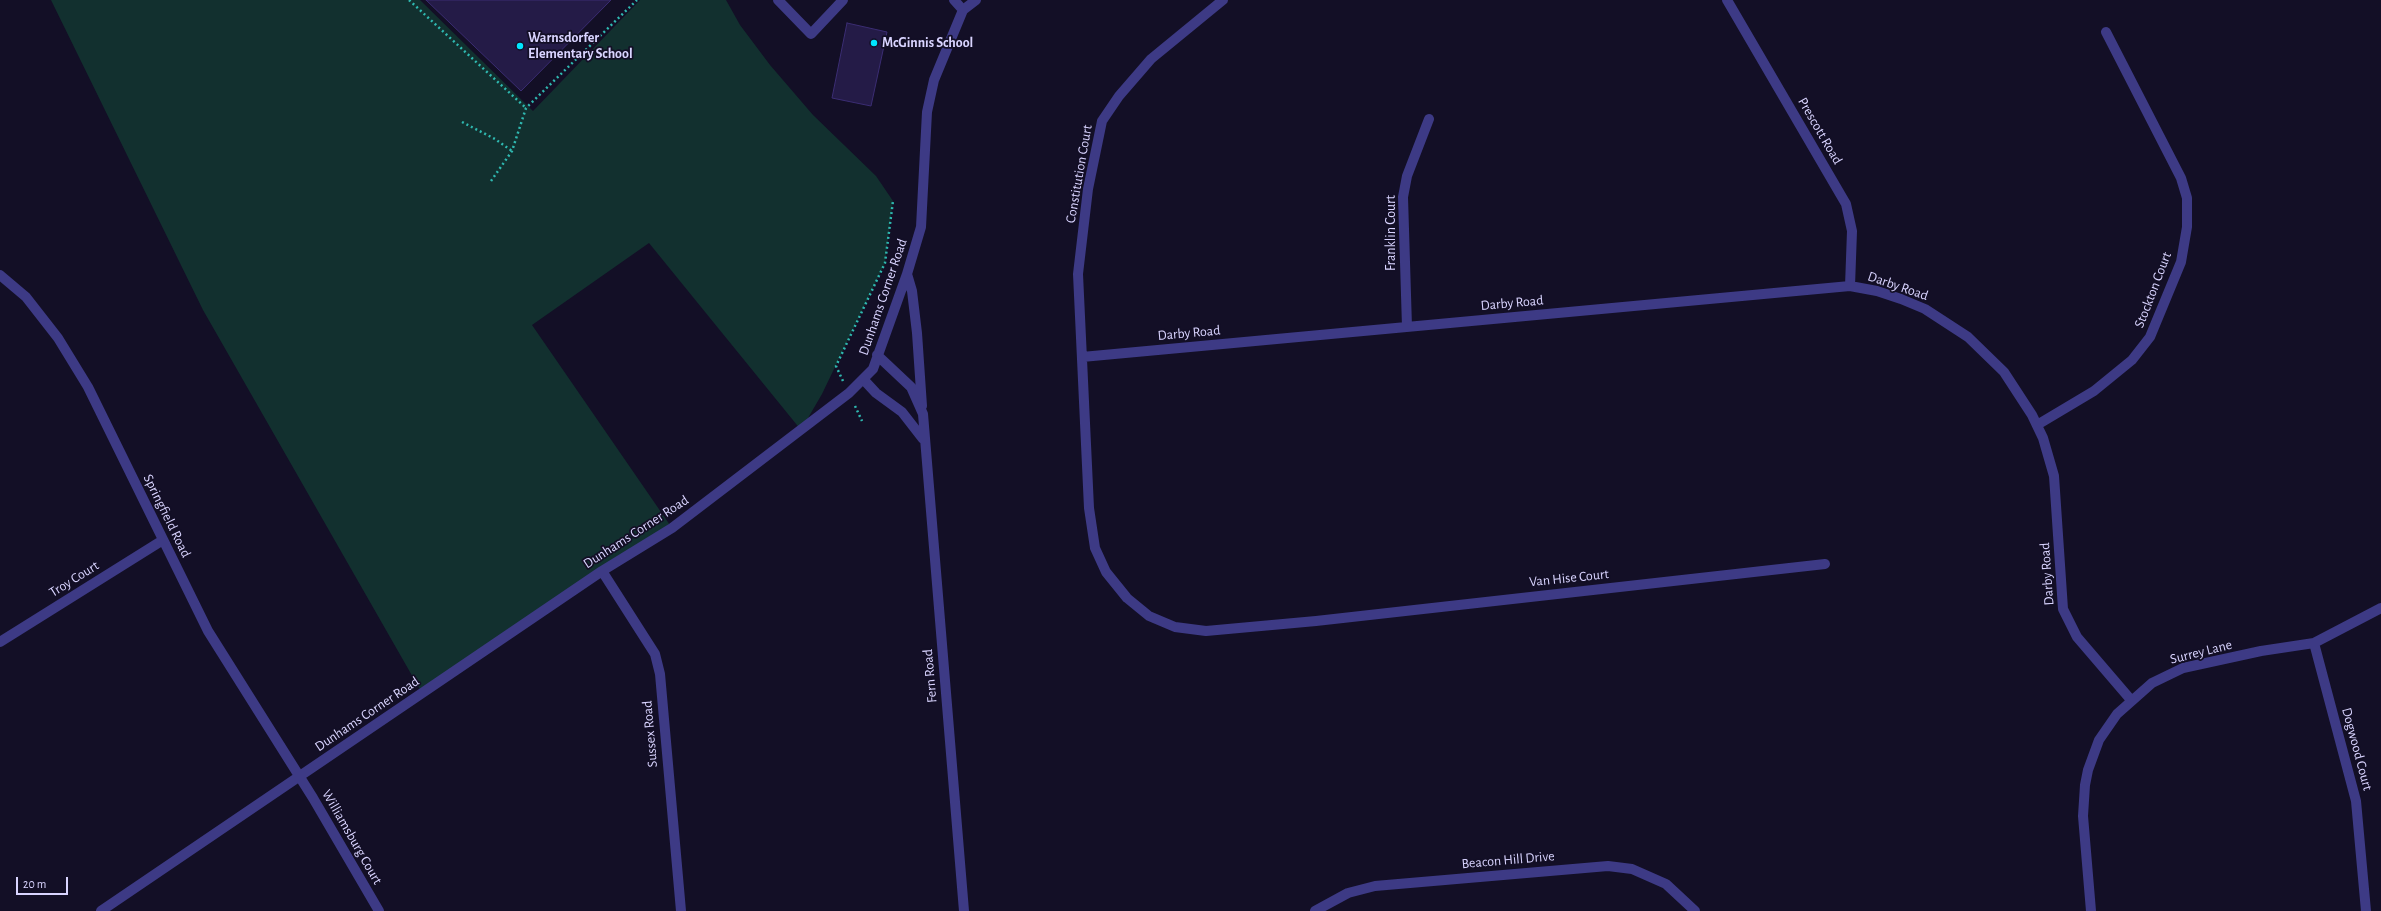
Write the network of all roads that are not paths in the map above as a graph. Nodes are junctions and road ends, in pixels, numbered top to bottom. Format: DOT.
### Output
graph roads {
  1 [pos="778,0"];
  2 [pos="843,0"];
  3 [pos="954,0"];
  4 [pos="976,0"];
  5 [pos="1223,0"];
  6 [pos="1727,0"];
  7 [pos="963,10"];
  8 [pos="2106,32"];
  9 [pos="1429,119"];
  10 [pos="907,274"];
  11 [pos="2,278"];
  12 [pos="1850,286"];
  13 [pos="1407,327"];
  14 [pos="877,355"];
  15 [pos="1082,357"];
  16 [pos="863,379"];
  17 [pos="922,414"];
  18 [pos="2037,425"];
  19 [pos="923,439"];
  20 [pos="164,540"];
  21 [pos="1825,564"];
  22 [pos="602,571"];
  23 [pos="2381,608"];
  24 [pos="0,642"];
  25 [pos="2314,643"];
  26 [pos="2131,700"];
  27 [pos="300,777"];
  28 [pos="101,911"];
  29 [pos="379,911"];
  30 [pos="681,911"];
  31 [pos="964,911"];
  32 [pos="1315,911"];
  33 [pos="1695,911"];
  34 [pos="2091,911"];
  35 [pos="2366,911"];
  1 -- 2 [label="street"];
  3 -- 7 [label="street"];
  4 -- 7 [label="street, Dunhams Corner Road"];
  5 -- 15 [label="street, Constitution Court"];
  6 -- 12 [label="street, Prescott Road"];
  7 -- 10 [label="street, Dunhams Corner Road"];
  8 -- 18 [label="street, Stockton Court"];
  9 -- 13 [label="street, Franklin Court"];
  10 -- 14 [label="street, Dunhams Corner Road"];
  10 -- 17 [label="street"];
  11 -- 20 [label="street, Springfield Road"];
  12 -- 13 [label="street, Darby Road"];
  12 -- 18 [label="street, Darby Road"];
  13 -- 15 [label="street, Darby Road"];
  14 -- 16 [label="street, Dunhams Corner Road"];
  14 -- 17 [label="street, Fern Road"];
  15 -- 21 [label="street, Van Hise Court"];
  16 -- 19 [label="street"];
  16 -- 22 [label="street, Dunhams Corner Road"];
  17 -- 19 [label="street, Fern Road"];
  18 -- 26 [label="street, Darby Road"];
  19 -- 31 [label="street, Fern Road"];
  20 -- 24 [label="street, Troy Court"];
  20 -- 27 [label="street, Springfield Road"];
  22 -- 27 [label="street, Dunhams Corner Road"];
  22 -- 30 [label="street, Sussex Road"];
  23 -- 25 [label="street, Surrey Lane"];
  25 -- 26 [label="street, Surrey Lane"];
  25 -- 35 [label="street, Dogwood Court"];
  26 -- 34 [label="street, Surrey Lane"];
  27 -- 28 [label="street, Dunhams Corner Road"];
  27 -- 29 [label="street, Williamsburg Court"];
  32 -- 33 [label="street, Beacon Hill Drive"];
}
